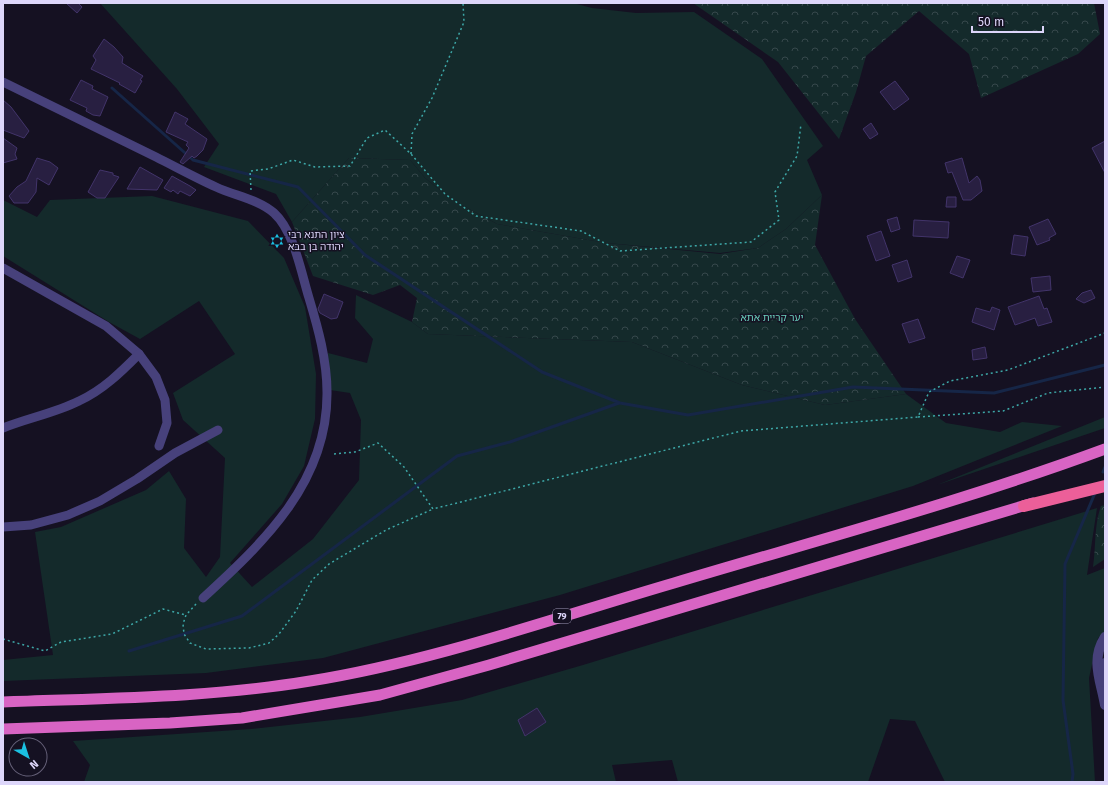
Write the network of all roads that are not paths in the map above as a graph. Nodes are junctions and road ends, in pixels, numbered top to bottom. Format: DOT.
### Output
graph roads {
  1 [pos="3,82"];
  2 [pos="3,268"];
  3 [pos="139,354"];
  4 [pos="3,428"];
  5 [pos="218,430"];
  6 [pos="159,446"];
  7 [pos="1105,450"];
  8 [pos="1105,480"];
  9 [pos="1105,486"];
  10 [pos="1024,506"];
  11 [pos="3,527"];
  12 [pos="203,598"];
  13 [pos="1105,638"];
  14 [pos="1105,663"];
  15 [pos="1101,682"];
  16 [pos="3,702"];
  17 [pos="1105,705"];
  18 [pos="3,729"];
  1 -- 12 [label="street"];
  2 -- 3 [label="street"];
  3 -- 4 [label="street"];
  3 -- 6 [label="street"];
  5 -- 11 [label="street"];
  7 -- 16 [label="highway, 79"];
  8 -- 10 [label="highway"];
  9 -- 10 [label="highway"];
  10 -- 18 [label="highway"];
  13 -- 15 [label="street"];
  14 -- 15 [label="street"];
  15 -- 17 [label="street"];
}
